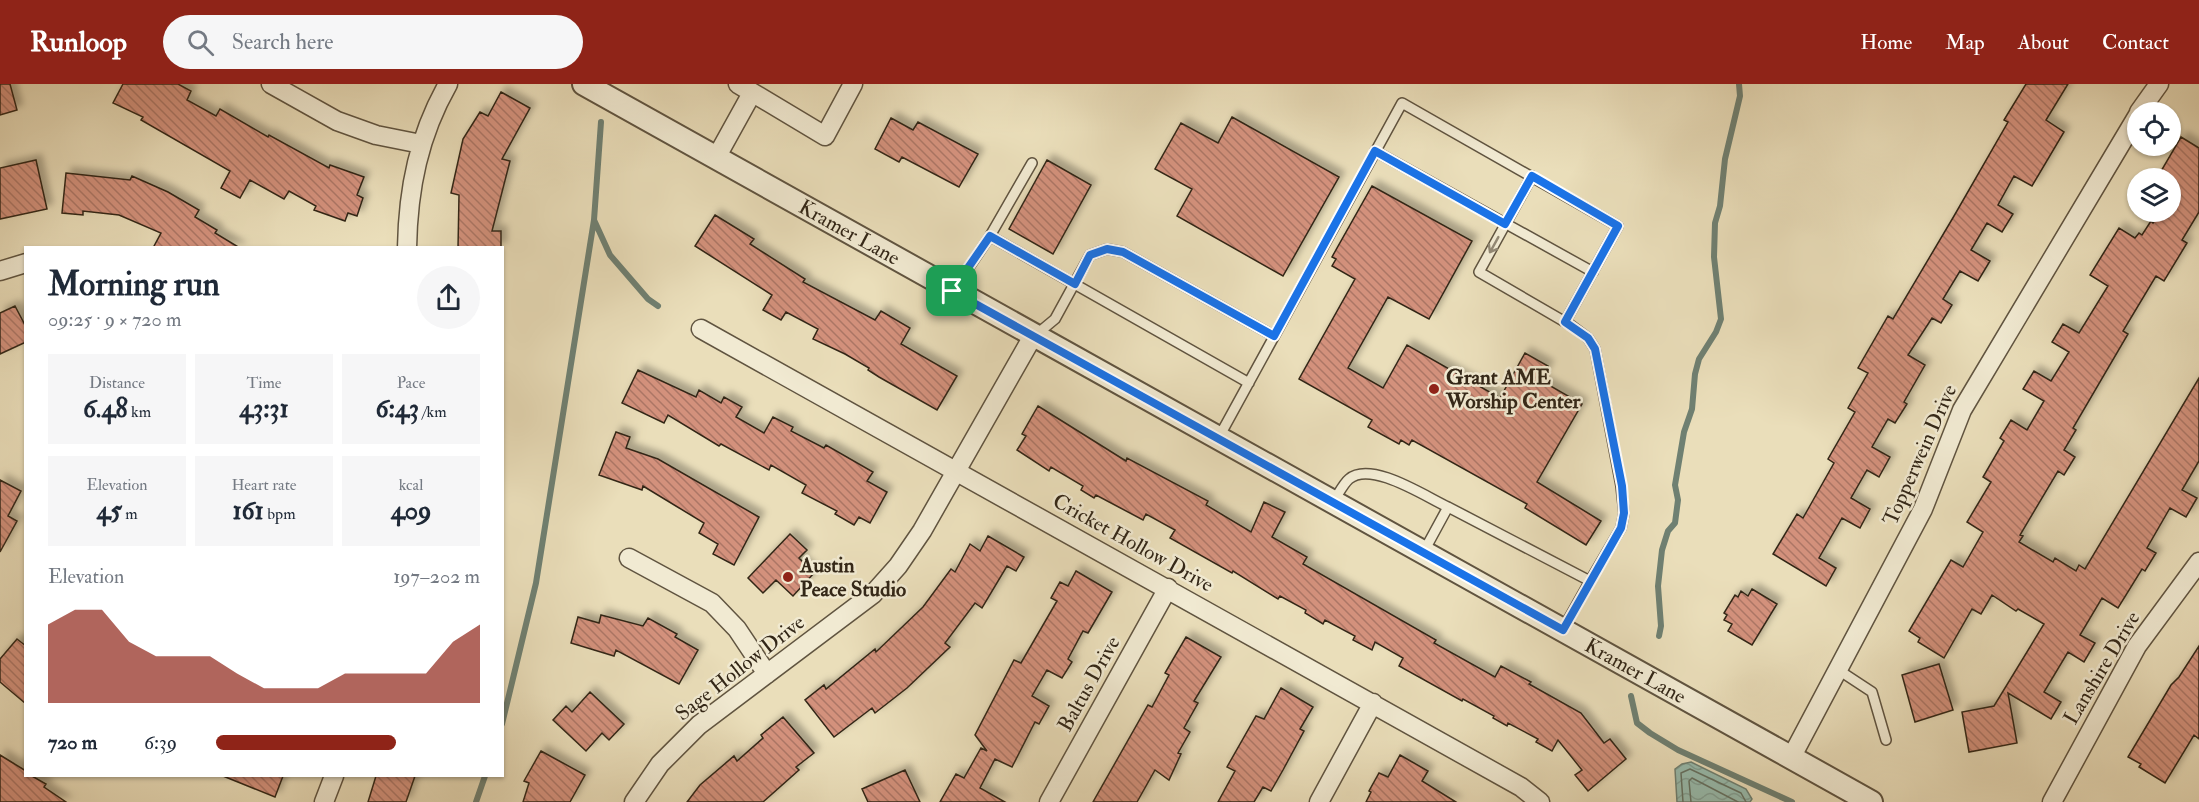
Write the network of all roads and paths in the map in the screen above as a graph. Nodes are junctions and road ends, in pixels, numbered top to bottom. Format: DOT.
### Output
graph roads {
  1 [pos="271,84"];
  2 [pos="448,84"];
  3 [pos="584,84"];
  4 [pos="853,84"];
  5 [pos="2159,84"];
  6 [pos="745,88"];
  7 [pos="2146,102"];
  8 [pos="2127,132"];
  9 [pos="421,144"];
  10 [pos="1375,151"];
  11 [pos="716,158"];
  12 [pos="1032,163"];
  13 [pos="1532,176"];
  14 [pos="1505,224"];
  15 [pos="990,236"];
  16 [pos="407,246"];
  17 [pos="24,264"];
  18 [pos="0,272"];
  19 [pos="1593,272"];
  20 [pos="1075,284"];
  21 [pos="952,291"];
  22 [pos="1565,322"];
  23 [pos="701,329"];
  24 [pos="1033,336"];
  25 [pos="1274,336"];
  26 [pos="1249,383"];
  27 [pos="1218,439"];
  28 [pos="956,471"];
  29 [pos="1333,502"];
  30 [pos="1448,507"];
  31 [pos="1424,553"];
  32 [pos="629,558"];
  33 [pos="2199,562"];
  34 [pos="1590,581"];
  35 [pos="1168,588"];
  36 [pos="1563,630"];
  37 [pos="1837,669"];
  38 [pos="767,674"];
  39 [pos="1374,703"];
  40 [pos="1886,740"];
  41 [pos="1791,758"];
  42 [pos="334,777"];
  43 [pos="324,802"];
  44 [pos="634,802"];
  45 [pos="1049,802"];
  46 [pos="1319,802"];
  47 [pos="1540,802"];
  48 [pos="1871,802"];
  49 [pos="2052,802"];
  1 -- 9 [label="street"];
  2 -- 9 [label="street"];
  3 -- 11 [label="street, Kramer Lane"];
  4 -- 6 [label="street"];
  5 -- 7 [label="street, Topperwein Drive"];
  6 -- 11 [label="street"];
  8 -- 37 [label="street, Topperwein Drive"];
  9 -- 16 [label="street"];
  10 -- 13 [label="lane"];
  10 -- 14 [label="lane"];
  10 -- 25 [label="lane"];
  11 -- 21 [label="street, Kramer Lane"];
  12 -- 15 [label="lane"];
  13 -- 14 [label="lane"];
  13 -- 19 [label="lane"];
  14 -- 19 [label="lane"];
  14 -- 22 [label="lane, one-way"];
  15 -- 20 [label="lane"];
  15 -- 21 [label="lane"];
  17 -- 18 [label="street"];
  19 -- 22 [label="lane"];
  20 -- 24 [label="lane"];
  20 -- 25 [label="lane"];
  20 -- 26 [label="lane"];
  21 -- 24 [label="street, Kramer Lane"];
  22 -- 34 [label="lane"];
  23 -- 28 [label="street, Cricket Hollow Drive"];
  24 -- 27 [label="street, Kramer Lane"];
  24 -- 28 [label="street, Sage Hollow Drive"];
  25 -- 26 [label="lane"];
  26 -- 27 [label="lane"];
  27 -- 29 [label="street, Kramer Lane"];
  28 -- 35 [label="street, Cricket Hollow Drive"];
  28 -- 38 [label="street, Sage Hollow Drive"];
  29 -- 30 [label="lane"];
  29 -- 31 [label="street, Kramer Lane"];
  30 -- 31 [label="lane"];
  30 -- 34 [label="lane"];
  31 -- 36 [label="street, Kramer Lane"];
  32 -- 38 [label="street"];
  33 -- 49 [label="street, Lanshire Drive"];
  34 -- 36 [label="lane"];
  35 -- 39 [label="street, Cricket Hollow Drive"];
  35 -- 45 [label="street, Baltus Drive"];
  36 -- 41 [label="street, Kramer Lane"];
  37 -- 40 [label="lane"];
  37 -- 41 [label="street, Topperwein Drive"];
  38 -- 44 [label="street, Sage Hollow Drive"];
  39 -- 46 [label="street"];
  39 -- 47 [label="street, Cricket Hollow Drive"];
  41 -- 48 [label="street, Kramer Lane"];
  42 -- 43 [label="street"];
}
